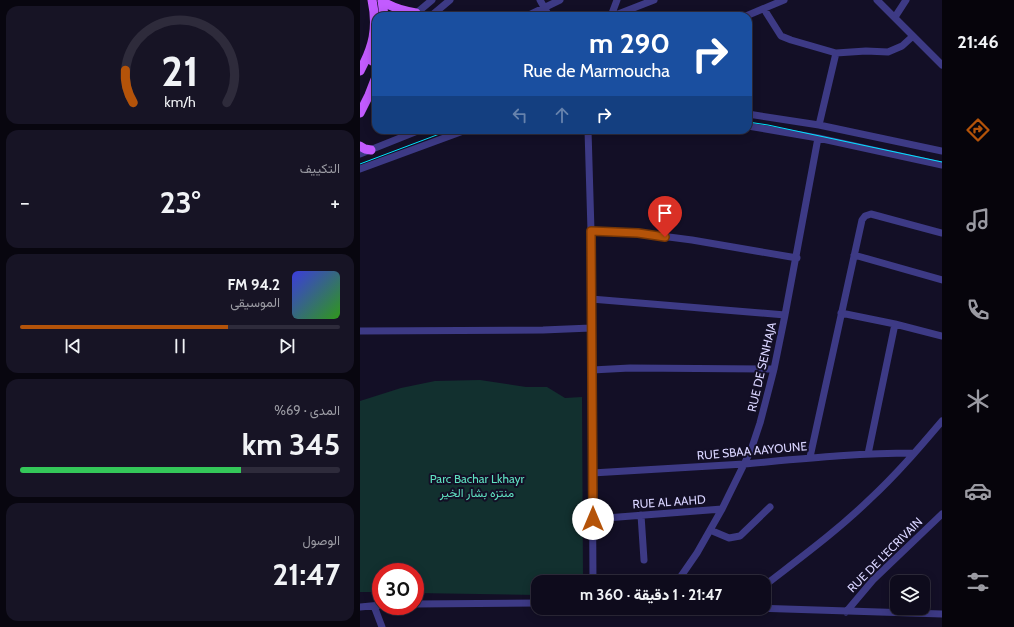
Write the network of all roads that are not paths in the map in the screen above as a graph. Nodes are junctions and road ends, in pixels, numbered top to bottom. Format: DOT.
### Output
graph roads {
  1 [pos="379,0"];
  2 [pos="432,0"];
  3 [pos="450,0"];
  4 [pos="540,0"];
  5 [pos="560,0"];
  6 [pos="617,0"];
  7 [pos="654,0"];
  8 [pos="784,0"];
  9 [pos="877,0"];
  10 [pos="906,0"];
  11 [pos="544,7"];
  12 [pos="764,9"];
  13 [pos="377,12"];
  14 [pos="383,12"];
  15 [pos="406,12"];
  16 [pos="417,12"];
  17 [pos="436,12"];
  18 [pos="535,12"];
  19 [pos="547,12"];
  20 [pos="613,12"];
  21 [pos="622,12"];
  22 [pos="752,14"];
  23 [pos="895,17"];
  24 [pos="913,36"];
  25 [pos="372,49"];
  26 [pos="836,53"];
  27 [pos="372,61"];
  28 [pos="942,65"];
  29 [pos="360,71"];
  30 [pos="372,94"];
  31 [pos="360,114"];
  32 [pos="752,115"];
  33 [pos="819,125"];
  34 [pos="752,127"];
  35 [pos="410,134"];
  36 [pos="455,134"];
  37 [pos="588,134"];
  38 [pos="818,138"];
  39 [pos="360,146"];
  40 [pos="371,150"];
  41 [pos="942,152"];
  42 [pos="360,154"];
  43 [pos="942,165"];
  44 [pos="360,169"];
  45 [pos="591,231"];
  46 [pos="942,233"];
  47 [pos="854,255"];
  48 [pos="797,258"];
  49 [pos="942,280"];
  50 [pos="591,299"];
  51 [pos="841,313"];
  52 [pos="785,315"];
  53 [pos="895,324"];
  54 [pos="592,328"];
  55 [pos="360,331"];
  56 [pos="942,336"];
  57 [pos="774,369"];
  58 [pos="592,370"];
  59 [pos="942,421"];
  60 [pos="913,453"];
  61 [pos="868,454"];
  62 [pos="810,457"];
  63 [pos="745,464"];
  64 [pos="592,473"];
  65 [pos="770,508"];
  66 [pos="722,509"];
  67 [pos="942,514"];
  68 [pos="641,515"];
  69 [pos="593,519"];
  70 [pos="710,530"];
  71 [pos="644,560"];
  72 [pos="593,575"];
  73 [pos="682,575"];
  74 [pos="771,581"];
  75 [pos="531,603"];
  76 [pos="424,604"];
  77 [pos="372,606"];
  78 [pos="360,607"];
  79 [pos="771,609"];
  80 [pos="846,612"];
  81 [pos="942,614"];
  82 [pos="380,615"];
  83 [pos="382,627"];
  1 -- 13 [label="main road"];
  1 -- 14 [label="main road"];
  1 -- 15 [label="main road"];
  2 -- 16 [label="street"];
  3 -- 17 [label="street"];
  4 -- 11 [label="street"];
  5 -- 11 [label="street"];
  6 -- 20 [label="street"];
  7 -- 21 [label="street"];
  8 -- 12 [label="street"];
  9 -- 23 [label="street"];
  10 -- 23 [label="street"];
  11 -- 18 [label="street"];
  11 -- 19 [label="street"];
  12 -- 22 [label="street"];
  12 -- 26 [label="street"];
  23 -- 24 [label="street"];
  24 -- 26 [label="street"];
  24 -- 28 [label="street"];
  25 -- 27 [label="main road"];
  25 -- 29 [label="main road"];
  26 -- 33 [label="street"];
  30 -- 31 [label="main road"];
  32 -- 33 [label="street"];
  33 -- 41 [label="street"];
  34 -- 38 [label="street"];
  35 -- 40 [label="street"];
  36 -- 44 [label="street"];
  37 -- 45 [label="street"];
  38 -- 43 [label="street"];
  38 -- 48 [label="street, RUE DE SENHAJA"];
  39 -- 40 [label="main road"];
  40 -- 42 [label="street"];
  45 -- 48 [label="street"];
  45 -- 50 [label="street"];
  46 -- 47 [label="street"];
  47 -- 49 [label="street"];
  47 -- 51 [label="street"];
  48 -- 52 [label="street, RUE DE SENHAJA"];
  50 -- 52 [label="street"];
  50 -- 54 [label="street"];
  51 -- 53 [label="street"];
  51 -- 62 [label="street"];
  52 -- 57 [label="street, RUE DE SENHAJA"];
  53 -- 56 [label="street"];
  53 -- 61 [label="street"];
  54 -- 55 [label="street"];
  54 -- 58 [label="street"];
  57 -- 58 [label="street"];
  57 -- 63 [label="street, RUE DE SENHAJA"];
  58 -- 64 [label="street"];
  59 -- 60 [label="street"];
  60 -- 61 [label="street, RUE SBAA AAYOUNE"];
  60 -- 74 [label="street"];
  61 -- 62 [label="street, RUE SBAA AAYOUNE"];
  62 -- 63 [label="street, RUE SBAA AAYOUNE"];
  63 -- 64 [label="street, RUE SBAA AAYOUNE"];
  63 -- 66 [label="street, RUE DE SENHAJA"];
  64 -- 69 [label="street"];
  65 -- 70 [label="street"];
  66 -- 68 [label="street, RUE AL AAHD"];
  66 -- 70 [label="street, RUE DE SENHAJA"];
  67 -- 80 [label="street, RUE DE L'ECRIVAIN"];
  68 -- 69 [label="street, RUE AL AAHD"];
  68 -- 71 [label="street"];
  69 -- 72 [label="street"];
  70 -- 73 [label="street, RUE DE SENHAJA"];
  75 -- 76 [label="street"];
  77 -- 78 [label="street"];
  79 -- 80 [label="street"];
  80 -- 81 [label="street"];
  82 -- 83 [label="street"];
}
